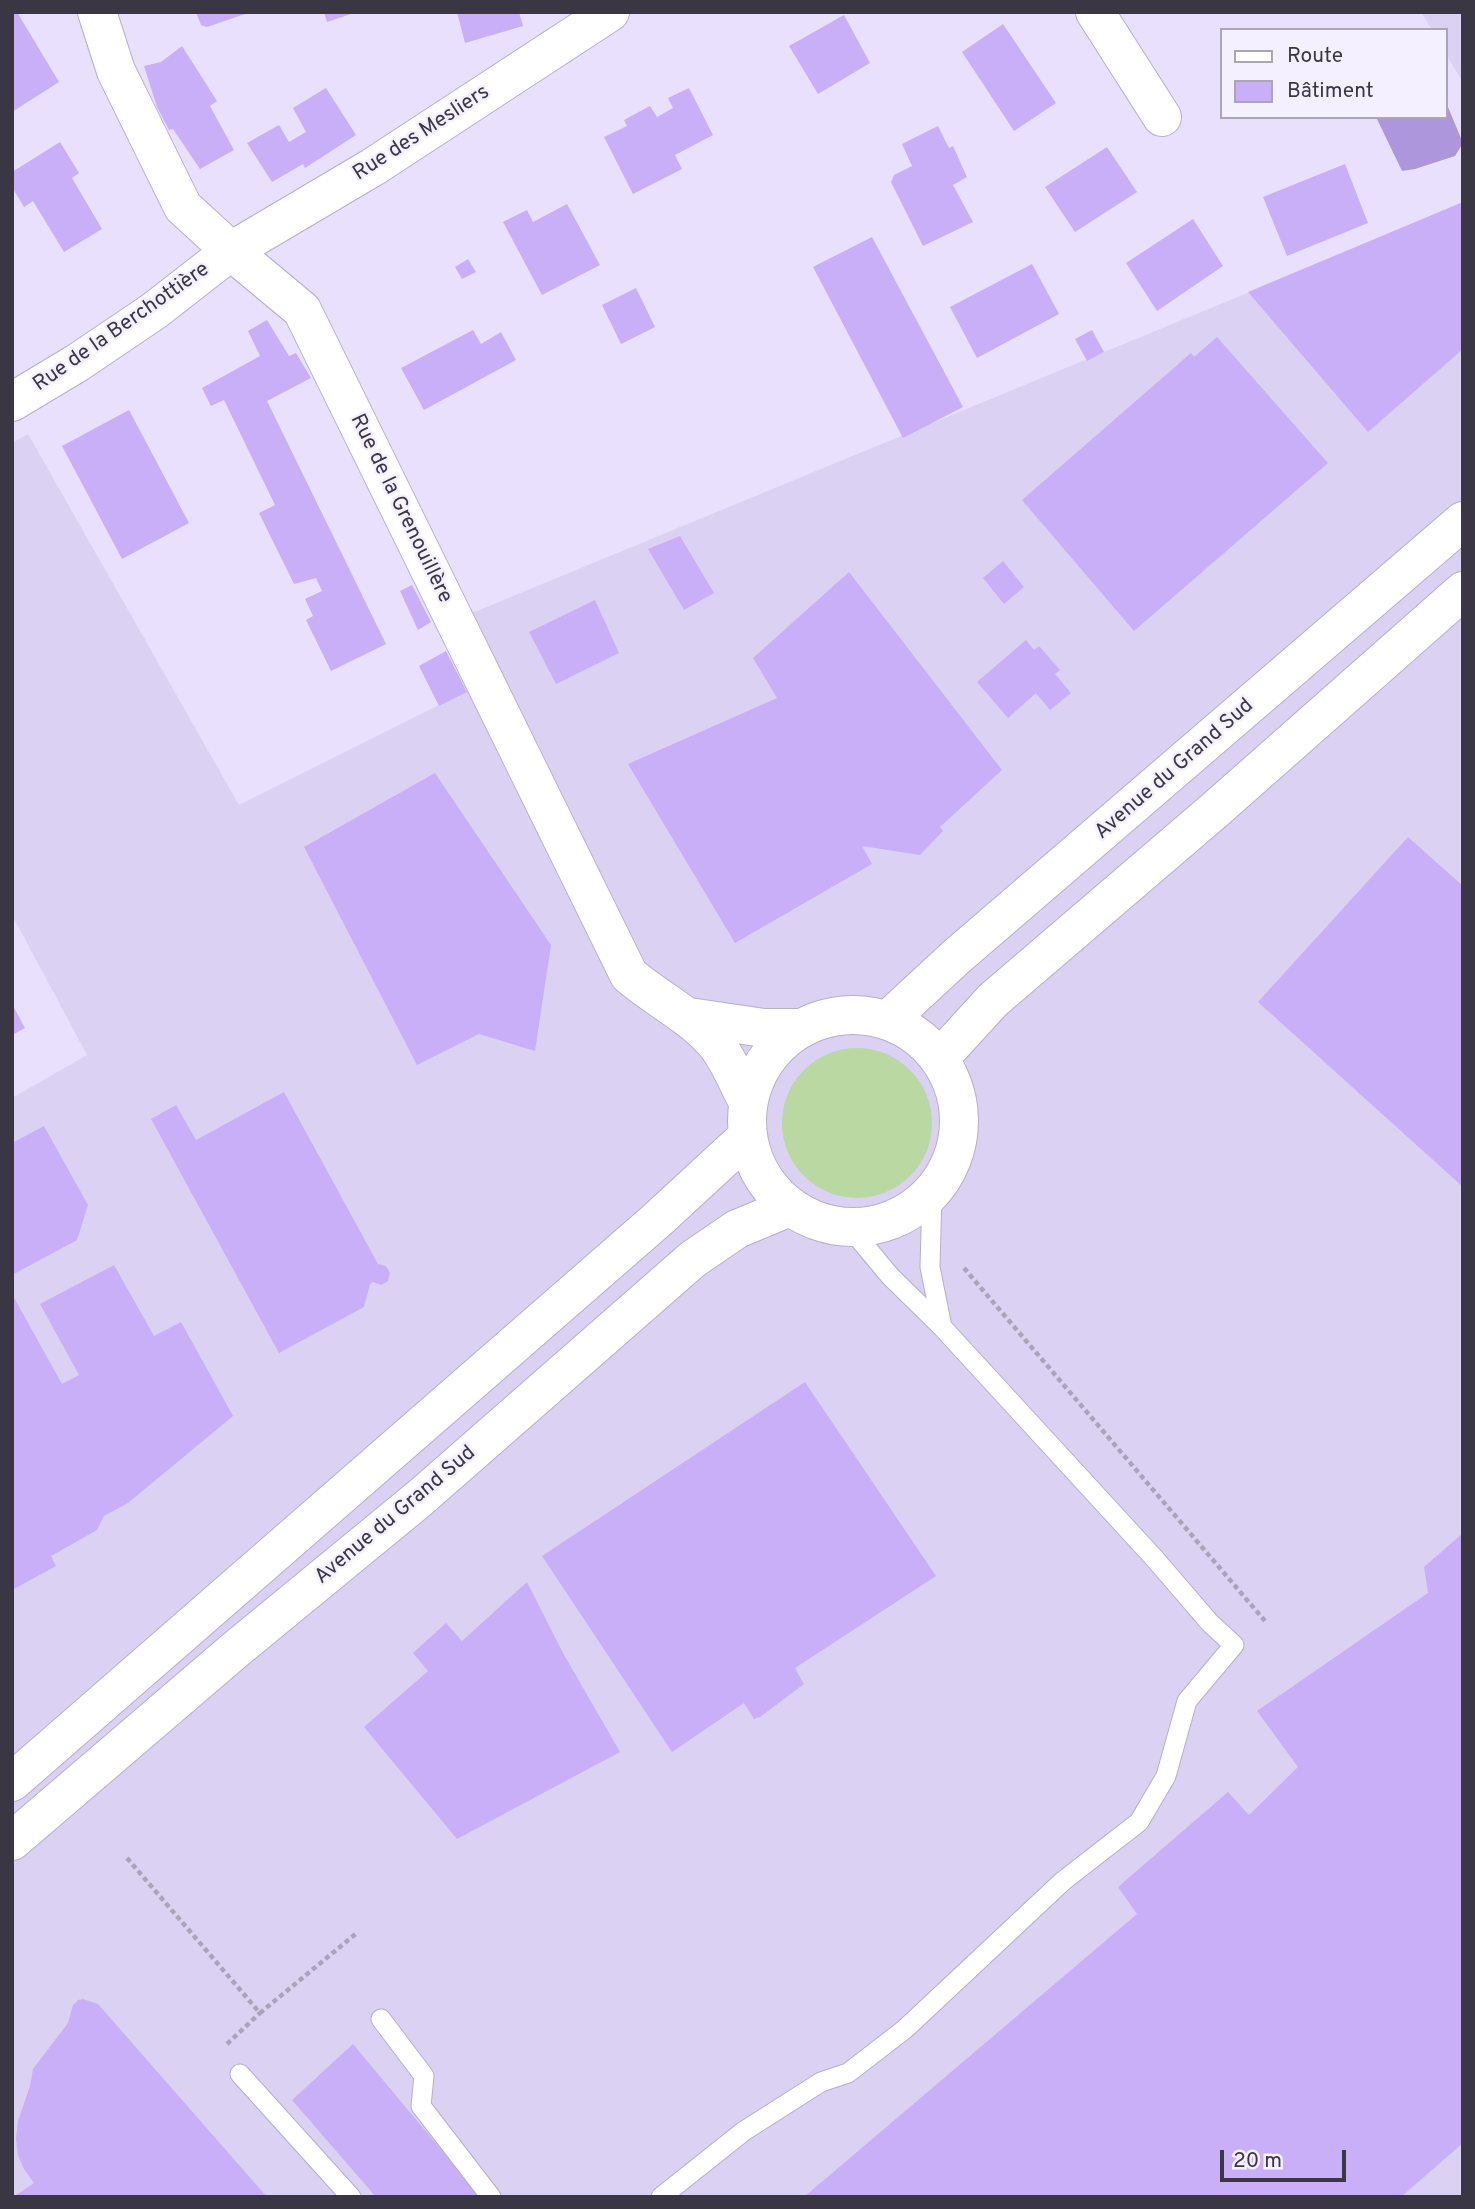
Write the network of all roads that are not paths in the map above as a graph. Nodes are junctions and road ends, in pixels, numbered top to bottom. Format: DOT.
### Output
graph roads {
  1 [pos="97,12"];
  2 [pos="610,12"];
  3 [pos="1095,12"];
  4 [pos="1163,117"];
  5 [pos="231,251"];
  6 [pos="12,402"];
  7 [pos="1463,521"];
  8 [pos="1463,591"];
  9 [pos="689,1017"];
  10 [pos="888,1020"];
  11 [pos="802,1028"];
  12 [pos="939,1059"];
  13 [pos="748,1120"];
  14 [pos="932,1194"];
  15 [pos="790,1207"];
  16 [pos="850,1228"];
  17 [pos="942,1327"];
  18 [pos="12,1782"];
  19 [pos="12,1841"];
  20 [pos="381,2019"];
  21 [pos="240,2074"];
  22 [pos="351,2197"];
  23 [pos="491,2197"];
  24 [pos="661,2197"];
  1 -- 5 [label="main road, Rue de la Grenouillère"];
  2 -- 5 [label="main road, Rue des Mesliers"];
  3 -- 4 [label="main road"];
  5 -- 6 [label="main road, Rue de la Berchottière"];
  5 -- 9 [label="main road, Rue de la Grenouillère"];
  7 -- 10 [label="main road, Avenue du Grand Sud"];
  8 -- 12 [label="main road"];
  9 -- 11 [label="main road, Rue de la Grenouillère"];
  9 -- 13 [label="main road, Rue de la Grenouillère"];
  10 -- 11 [label="main road"];
  10 -- 12 [label="main road"];
  11 -- 13 [label="main road"];
  12 -- 14 [label="main road"];
  13 -- 15 [label="main road"];
  13 -- 18 [label="main road"];
  14 -- 16 [label="main road"];
  14 -- 17 [label="lane"];
  15 -- 16 [label="main road"];
  15 -- 19 [label="main road, Avenue du Grand Sud"];
  16 -- 17 [label="lane"];
  17 -- 24 [label="lane"];
  20 -- 23 [label="lane"];
  21 -- 22 [label="lane"];
}
